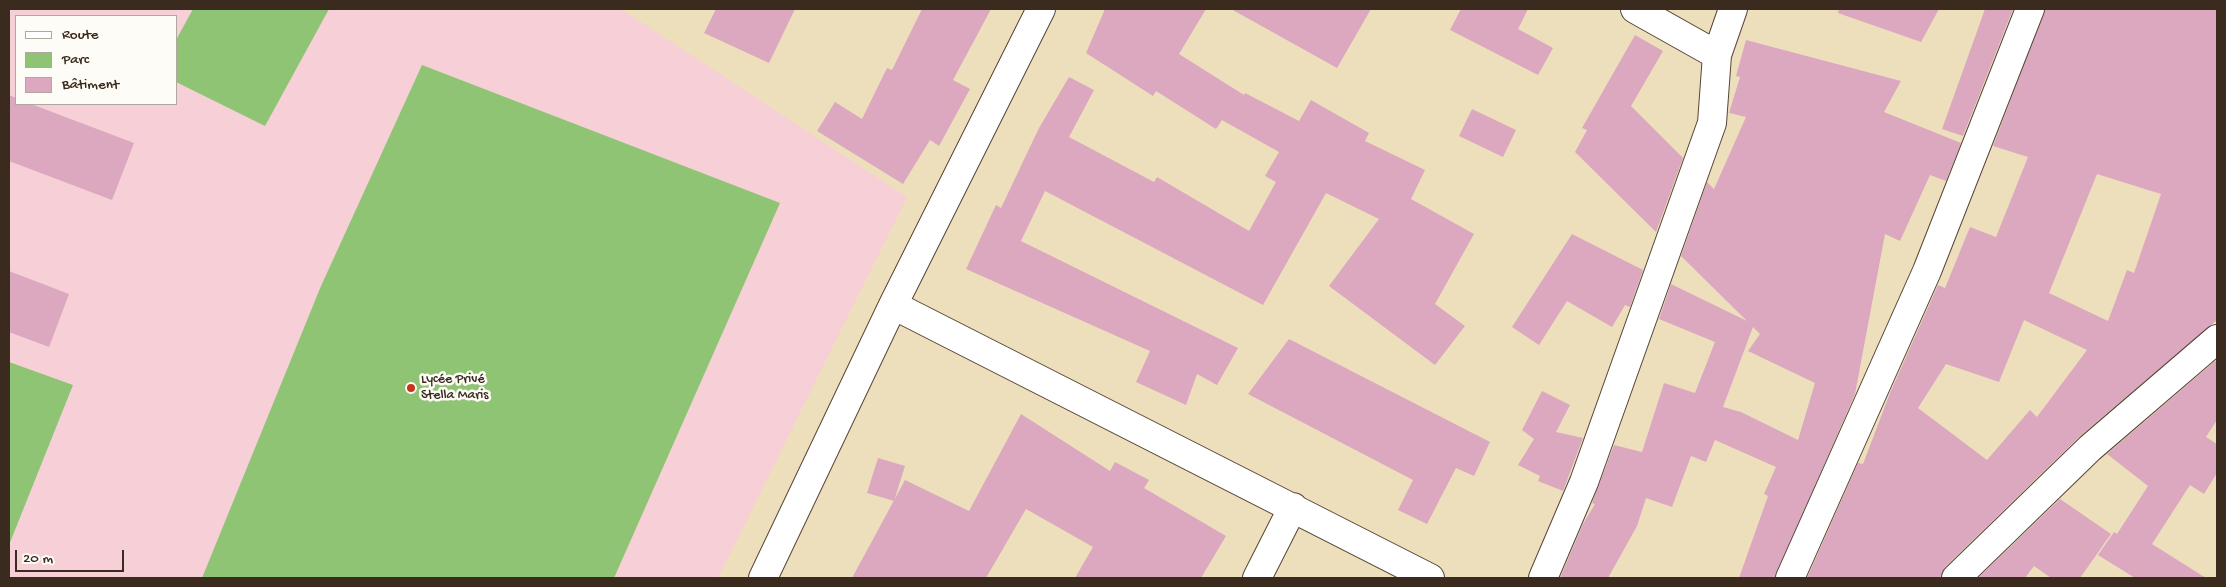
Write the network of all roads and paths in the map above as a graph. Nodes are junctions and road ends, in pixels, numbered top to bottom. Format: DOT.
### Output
graph roads {
  1 [pos="1041,9"];
  2 [pos="1635,9"];
  3 [pos="1733,9"];
  4 [pos="2030,9"];
  5 [pos="1717,55"];
  6 [pos="893,305"];
  7 [pos="2217,339"];
  8 [pos="1293,507"];
  9 [pos="763,578"];
  10 [pos="1257,578"];
  11 [pos="1430,578"];
  12 [pos="1542,578"];
  13 [pos="1790,578"];
  14 [pos="1956,578"];
  1 -- 6 [label="street"];
  2 -- 5 [label="street"];
  3 -- 5 [label="street"];
  4 -- 13 [label="street"];
  5 -- 12 [label="street"];
  6 -- 8 [label="street"];
  6 -- 9 [label="street"];
  7 -- 14 [label="street"];
  8 -- 10 [label="street"];
  8 -- 11 [label="street"];
}
